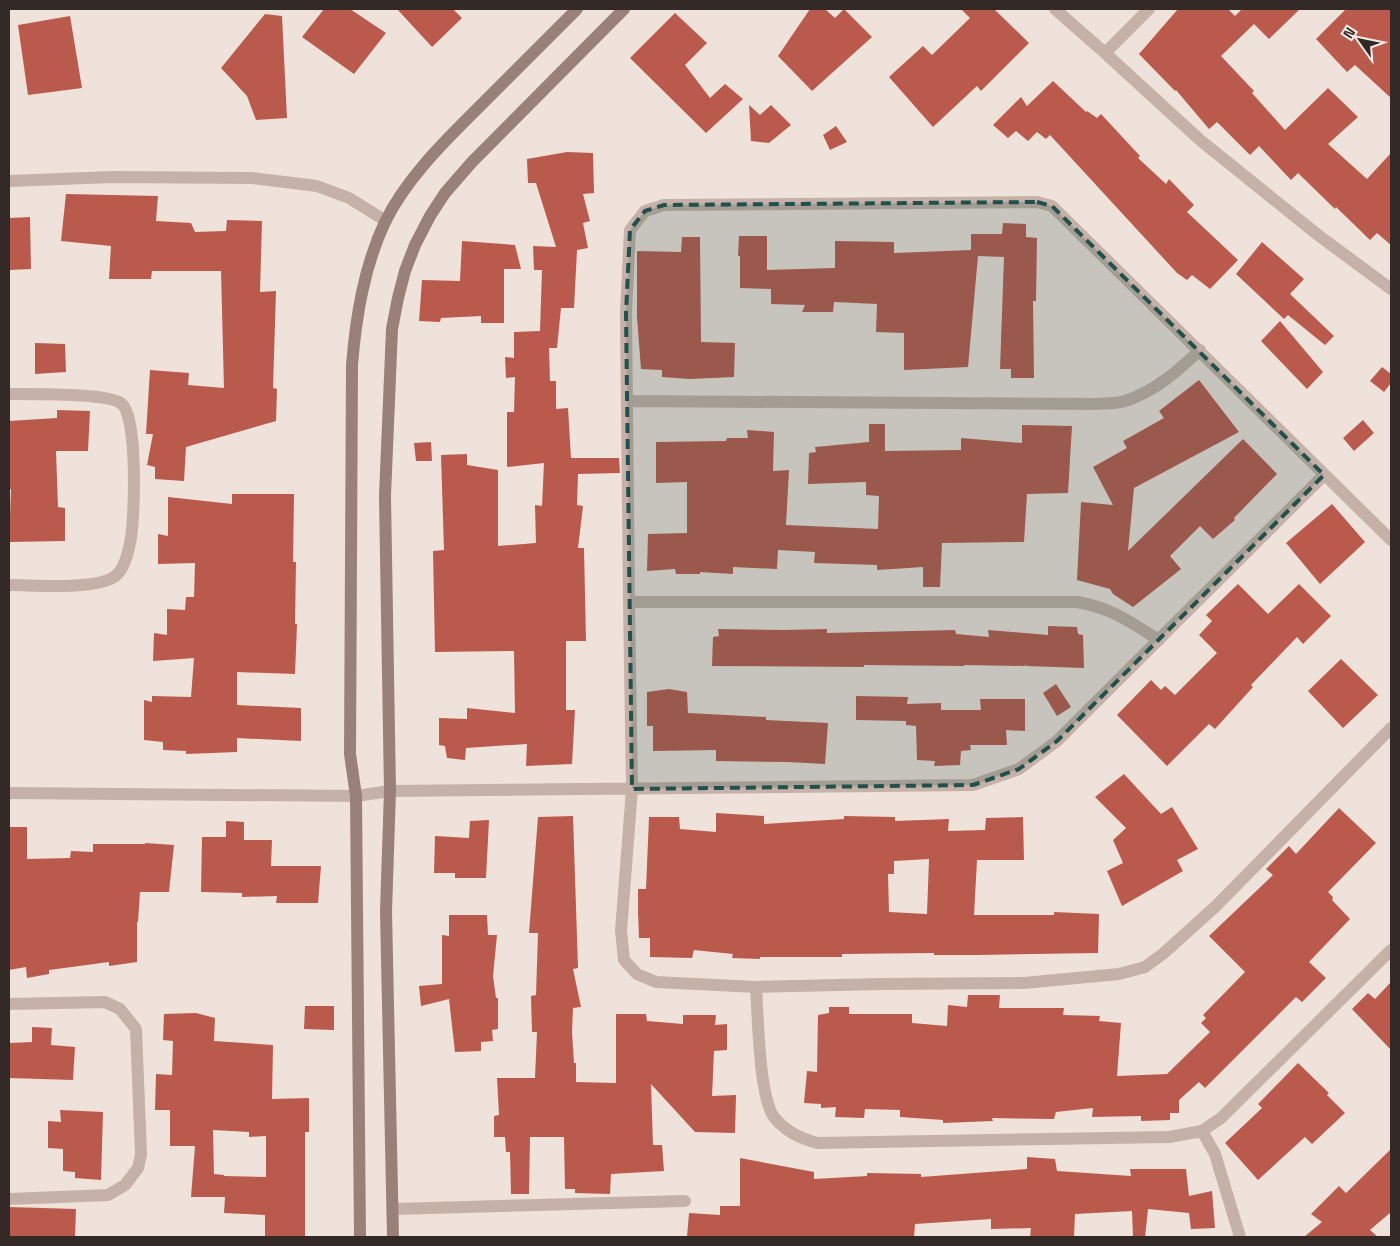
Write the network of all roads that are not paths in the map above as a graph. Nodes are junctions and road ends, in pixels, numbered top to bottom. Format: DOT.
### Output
graph roads {
  1 [pos="577,9"];
  2 [pos="624,9"];
  3 [pos="1055,9"];
  4 [pos="1149,9"];
  5 [pos="1105,53"];
  6 [pos="9,180"];
  7 [pos="386,221"];
  8 [pos="1391,289"];
  9 [pos="1200,350"];
  10 [pos="9,394"];
  11 [pos="628,401"];
  12 [pos="1324,475"];
  13 [pos="1391,540"];
  14 [pos="9,585"];
  15 [pos="629,602"];
  16 [pos="1159,640"];
  17 [pos="1391,728"];
  18 [pos="632,789"];
  19 [pos="390,791"];
  20 [pos="9,793"];
  21 [pos="356,796"];
  22 [pos="1391,950"];
  23 [pos="756,987"];
  24 [pos="9,1004"];
  25 [pos="1202,1131"];
  26 [pos="9,1199"];
  27 [pos="685,1201"];
  28 [pos="393,1209"];
  29 [pos="360,1237"];
  30 [pos="393,1237"];
  31 [pos="1240,1237"];
  1 -- 7 [label="main road"];
  2 -- 19 [label="main road"];
  3 -- 5 [label="street"];
  4 -- 5 [label="street"];
  5 -- 8 [label="street"];
  6 -- 7 [label="street"];
  7 -- 21 [label="main road"];
  9 -- 11 [label="street"];
  9 -- 11 [label="street"];
  9 -- 12 [label="street"];
  10 -- 14 [label="street"];
  11 -- 15 [label="street"];
  12 -- 13 [label="street"];
  12 -- 16 [label="street"];
  15 -- 16 [label="street"];
  15 -- 18 [label="street"];
  16 -- 18 [label="street"];
  17 -- 23 [label="street"];
  18 -- 19 [label="street"];
  18 -- 23 [label="street"];
  19 -- 21 [label="street"];
  19 -- 28 [label="main road"];
  20 -- 21 [label="street"];
  21 -- 29 [label="main road"];
  22 -- 25 [label="street"];
  23 -- 25 [label="street"];
  24 -- 26 [label="street"];
  25 -- 31 [label="street"];
  27 -- 28 [label="street"];
  28 -- 30 [label="main road"];
}
